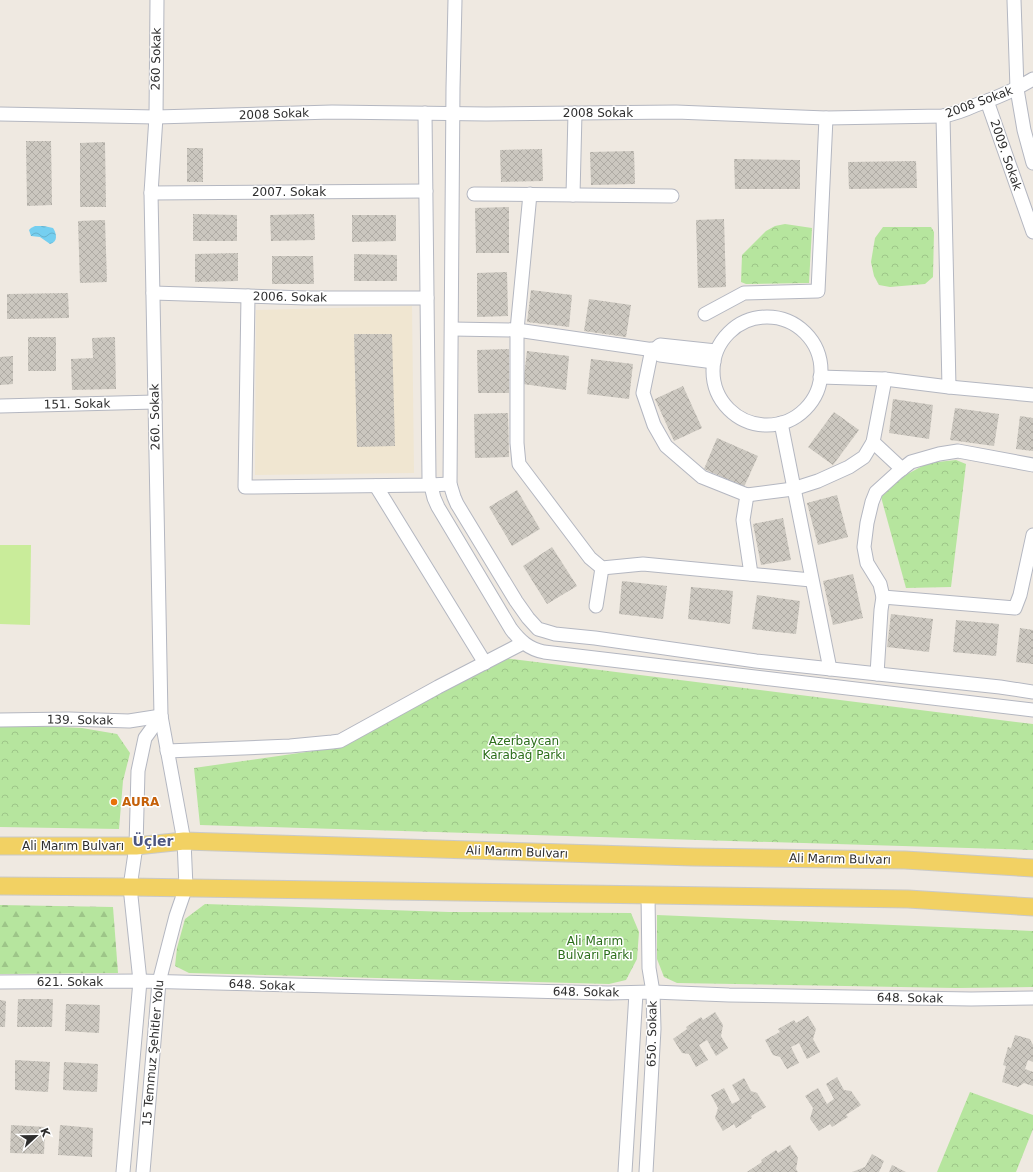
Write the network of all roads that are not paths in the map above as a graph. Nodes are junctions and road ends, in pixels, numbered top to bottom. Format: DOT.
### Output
graph roads {
  1 [pos="157,0"];
  2 [pos="455,0"];
  3 [pos="1014,0"];
  4 [pos="1033,80"];
  5 [pos="1017,89"];
  6 [pos="987,101"];
  7 [pos="425,113"];
  8 [pos="454,113"];
  9 [pos="575,113"];
  10 [pos="0,114"];
  11 [pos="943,116"];
  12 [pos="156,117"];
  13 [pos="826,118"];
  14 [pos="1033,163"];
  15 [pos="426,191"];
  16 [pos="151,193"];
  17 [pos="474,194"];
  18 [pos="530,194"];
  19 [pos="573,194"];
  20 [pos="672,196"];
  21 [pos="1033,232"];
  22 [pos="153,293"];
  23 [pos="248,296"];
  24 [pos="427,298"];
  25 [pos="705,314"];
  26 [pos="452,329"];
  27 [pos="517,330"];
  28 [pos="653,350"];
  29 [pos="715,356"];
  30 [pos="820,377"];
  31 [pos="885,379"];
  32 [pos="949,387"];
  33 [pos="1033,395"];
  34 [pos="155,402"];
  35 [pos="0,406"];
  36 [pos="781,423"];
  37 [pos="873,442"];
  38 [pos="1033,465"];
  39 [pos="902,469"];
  40 [pos="450,484"];
  41 [pos="430,485"];
  42 [pos="376,486"];
  43 [pos="793,489"];
  44 [pos="747,495"];
  45 [pos="1033,535"];
  46 [pos="602,568"];
  47 [pos="751,574"];
  48 [pos="811,580"];
  49 [pos="883,597"];
  50 [pos="596,606"];
  51 [pos="523,643"];
  52 [pos="484,663"];
  53 [pos="830,669"];
  54 [pos="877,674"];
  55 [pos="1033,692"];
  56 [pos="1033,710"];
  57 [pos="161,716"];
  58 [pos="0,720"];
  59 [pos="167,751"];
  60 [pos="184,841"];
  61 [pos="0,846"];
  62 [pos="136,846"];
  63 [pos="1033,868"];
  64 [pos="0,886"];
  65 [pos="130,886"];
  66 [pos="186,887"];
  67 [pos="648,895"];
  68 [pos="1033,907"];
  69 [pos="140,981"];
  70 [pos="0,982"];
  71 [pos="158,982"];
  72 [pos="653,992"];
  73 [pos="636,993"];
  74 [pos="1033,998"];
  75 [pos="123,1172"];
  76 [pos="143,1172"];
  77 [pos="625,1172"];
  78 [pos="646,1172"];
  1 -- 12 [label="street, 260 Sokak"];
  2 -- 8 [label="street"];
  3 -- 5 [label="street, 2009. Sokak"];
  4 -- 5 [label="street, 2008 Sokak"];
  5 -- 6 [label="street, 2008 Sokak"];
  5 -- 14 [label="street, 2009. Sokak"];
  6 -- 11 [label="street, 2008 Sokak"];
  6 -- 21 [label="street, 2009. Sokak"];
  7 -- 8 [label="street, 2008 Sokak"];
  7 -- 12 [label="street, 2008 Sokak"];
  7 -- 15 [label="street"];
  8 -- 9 [label="street, 2008 Sokak"];
  8 -- 26 [label="street"];
  9 -- 13 [label="street, 2008 Sokak"];
  9 -- 19 [label="street"];
  10 -- 12 [label="street, 2008 Sokak"];
  11 -- 13 [label="street, 2008 Sokak"];
  11 -- 32 [label="street"];
  12 -- 16 [label="street, 260. Sokak"];
  13 -- 25 [label="street"];
  15 -- 16 [label="street, 2007. Sokak"];
  15 -- 24 [label="street"];
  16 -- 22 [label="street, 260. Sokak"];
  17 -- 18 [label="street"];
  18 -- 19 [label="street"];
  18 -- 27 [label="street"];
  19 -- 20 [label="street"];
  22 -- 23 [label="street, 2006. Sokak"];
  22 -- 34 [label="street, 260. Sokak"];
  23 -- 24 [label="street, 2006. Sokak"];
  23 -- 42 [label="street"];
  24 -- 41 [label="street"];
  26 -- 27 [label="street"];
  26 -- 40 [label="street"];
  27 -- 28 [label="street"];
  27 -- 46 [label="street"];
  28 -- 29 [label="street"];
  28 -- 44 [label="street"];
  29 -- 30 [label="street"];
  29 -- 36 [label="street"];
  30 -- 31 [label="street"];
  30 -- 36 [label="street"];
  31 -- 32 [label="street"];
  31 -- 37 [label="street"];
  32 -- 33 [label="street"];
  34 -- 35 [label="street, 151. Sokak"];
  34 -- 57 [label="street, 260. Sokak"];
  36 -- 43 [label="street"];
  37 -- 39 [label="street"];
  37 -- 43 [label="street"];
  38 -- 39 [label="street"];
  39 -- 49 [label="street"];
  40 -- 41 [label="street"];
  40 -- 53 [label="street"];
  41 -- 42 [label="street"];
  41 -- 51 [label="street"];
  42 -- 52 [label="street"];
  43 -- 44 [label="street"];
  43 -- 48 [label="street"];
  44 -- 47 [label="street"];
  45 -- 49 [label="street"];
  46 -- 47 [label="street"];
  46 -- 50 [label="street"];
  47 -- 48 [label="street"];
  48 -- 53 [label="street"];
  49 -- 54 [label="street"];
  51 -- 52 [label="street"];
  51 -- 56 [label="street"];
  52 -- 59 [label="street"];
  53 -- 54 [label="street"];
  54 -- 55 [label="street"];
  57 -- 58 [label="street, 139. Sokak"];
  57 -- 59 [label="street, 260. Sokak"];
  57 -- 62 [label="street, 15 Temmuz Şehitler Yolu"];
  59 -- 60 [label="street, 15 Temmuz Şehitler Yolu"];
  60 -- 62 [label="main road, Ali Marım Bulvarı"];
  60 -- 63 [label="main road, Ali Marım Bulvarı"];
  60 -- 66 [label="street, 15 Temmuz Şehitler Yolu"];
  61 -- 62 [label="main road, Ali Marım Bulvarı"];
  62 -- 65 [label="street, 15 Temmuz Şehitler Yolu"];
  64 -- 65 [label="main road"];
  65 -- 66 [label="main road"];
  65 -- 69 [label="street, 15 Temmuz Şehitler Yolu"];
  66 -- 67 [label="main road"];
  66 -- 71 [label="street, 15 Temmuz Şehitler Yolu"];
  67 -- 68 [label="main road"];
  67 -- 72 [label="street, 650. Sokak"];
  69 -- 70 [label="street, 621. Sokak"];
  69 -- 71 [label="street, 648. Sokak"];
  69 -- 75 [label="street, 15 Temmuz Şehitler Yolu"];
  71 -- 73 [label="street, 648. Sokak"];
  71 -- 76 [label="street, 15 Temmuz Şehitler Yolu"];
  72 -- 73 [label="street, 648. Sokak"];
  72 -- 74 [label="street, 648. Sokak"];
  72 -- 78 [label="street, 650. Sokak"];
  73 -- 77 [label="street"];
}
